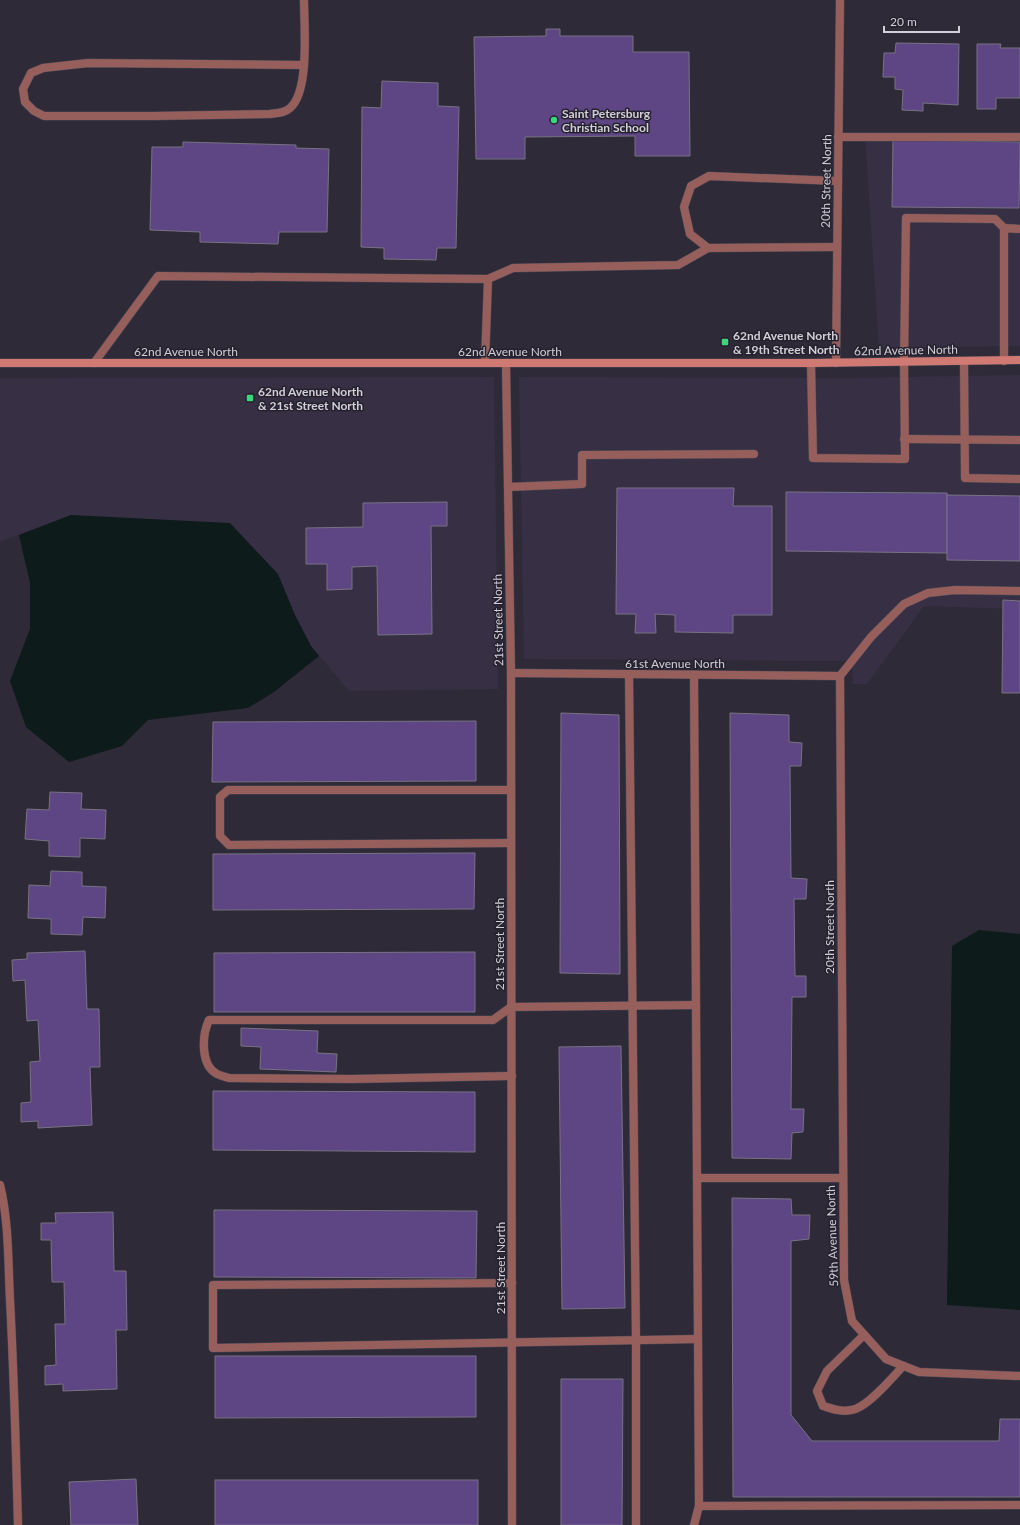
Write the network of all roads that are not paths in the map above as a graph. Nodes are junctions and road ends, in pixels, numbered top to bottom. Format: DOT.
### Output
graph roads {
  1 [pos="304,0"];
  2 [pos="840,0"];
  3 [pos="304,65"];
  4 [pos="838,137"];
  5 [pos="1020,137"];
  6 [pos="838,181"];
  7 [pos="1004,228"];
  8 [pos="1020,229"];
  9 [pos="837,246"];
  10 [pos="708,248"];
  11 [pos="488,279"];
  12 [pos="1020,360"];
  13 [pos="964,361"];
  14 [pos="1004,361"];
  15 [pos="904,362"];
  16 [pos="0,363"];
  17 [pos="94,363"];
  18 [pos="486,363"];
  19 [pos="506,363"];
  20 [pos="811,363"];
  21 [pos="836,363"];
  22 [pos="904,439"];
  23 [pos="965,439"];
  24 [pos="1020,440"];
  25 [pos="754,454"];
  26 [pos="1020,479"];
  27 [pos="508,487"];
  28 [pos="1020,591"];
  29 [pos="511,674"];
  30 [pos="629,674"];
  31 [pos="694,675"];
  32 [pos="840,676"];
  33 [pos="511,790"];
  34 [pos="511,843"];
  35 [pos="696,1005"];
  36 [pos="633,1006"];
  37 [pos="511,1007"];
  38 [pos="512,1076"];
  39 [pos="697,1178"];
  40 [pos="842,1178"];
  41 [pos="0,1185"];
  42 [pos="512,1283"];
  43 [pos="864,1335"];
  44 [pos="698,1339"];
  45 [pos="636,1341"];
  46 [pos="512,1343"];
  47 [pos="903,1366"];
  48 [pos="1020,1376"];
  49 [pos="1020,1505"];
  50 [pos="699,1506"];
  51 [pos="18,1525"];
  52 [pos="512,1525"];
  53 [pos="636,1525"];
  54 [pos="694,1525"];
  1 -- 3 [label="street"];
  2 -- 4 [label="street, 20th Street North"];
  3 -- 3 [label="street"];
  4 -- 5 [label="street"];
  4 -- 6 [label="street, 20th Street North"];
  6 -- 9 [label="street, 20th Street North"];
  6 -- 10 [label="street"];
  7 -- 8 [label="street"];
  7 -- 14 [label="street"];
  7 -- 15 [label="street"];
  9 -- 10 [label="street"];
  9 -- 21 [label="street, 20th Street North"];
  10 -- 11 [label="street"];
  11 -- 17 [label="street"];
  11 -- 18 [label="street"];
  12 -- 14 [label="street, 62nd Avenue North"];
  13 -- 14 [label="street, 62nd Avenue North"];
  13 -- 15 [label="street, 62nd Avenue North"];
  13 -- 23 [label="street"];
  15 -- 21 [label="street, 62nd Avenue North"];
  15 -- 22 [label="street"];
  16 -- 17 [label="street, 62nd Avenue North"];
  17 -- 18 [label="street, 62nd Avenue North"];
  18 -- 19 [label="street, 62nd Avenue North"];
  19 -- 20 [label="street, 62nd Avenue North"];
  19 -- 27 [label="street, 21st Street North"];
  20 -- 21 [label="street, 62nd Avenue North"];
  20 -- 22 [label="street"];
  22 -- 23 [label="street"];
  23 -- 24 [label="street"];
  23 -- 26 [label="street"];
  25 -- 27 [label="street"];
  27 -- 29 [label="street, 21st Street North"];
  28 -- 32 [label="street"];
  29 -- 30 [label="street, 61st Avenue North"];
  29 -- 33 [label="street, 21st Street North"];
  30 -- 31 [label="street, 61st Avenue North"];
  30 -- 36 [label="street"];
  31 -- 32 [label="street, 61st Avenue North"];
  31 -- 35 [label="street"];
  32 -- 40 [label="street, 20th Street North"];
  33 -- 34 [label="street, 21st Street North"];
  33 -- 34 [label="street"];
  34 -- 37 [label="street, 21st Street North"];
  35 -- 36 [label="street"];
  35 -- 39 [label="street"];
  36 -- 37 [label="street"];
  36 -- 45 [label="street"];
  37 -- 38 [label="street, 21st Street North"];
  37 -- 38 [label="street"];
  38 -- 42 [label="street, 21st Street North"];
  39 -- 40 [label="street"];
  39 -- 44 [label="street"];
  40 -- 43 [label="street, 59th Avenue North"];
  41 -- 51 [label="street"];
  42 -- 46 [label="street, 21st Street North"];
  42 -- 46 [label="street"];
  43 -- 47 [label="street, 59th Avenue North"];
  43 -- 47 [label="street"];
  44 -- 45 [label="street"];
  44 -- 50 [label="street"];
  45 -- 46 [label="street"];
  45 -- 53 [label="street"];
  46 -- 52 [label="street, 21st Street North"];
  47 -- 48 [label="street, 59th Avenue North"];
  49 -- 50 [label="street"];
  50 -- 54 [label="street"];
}
